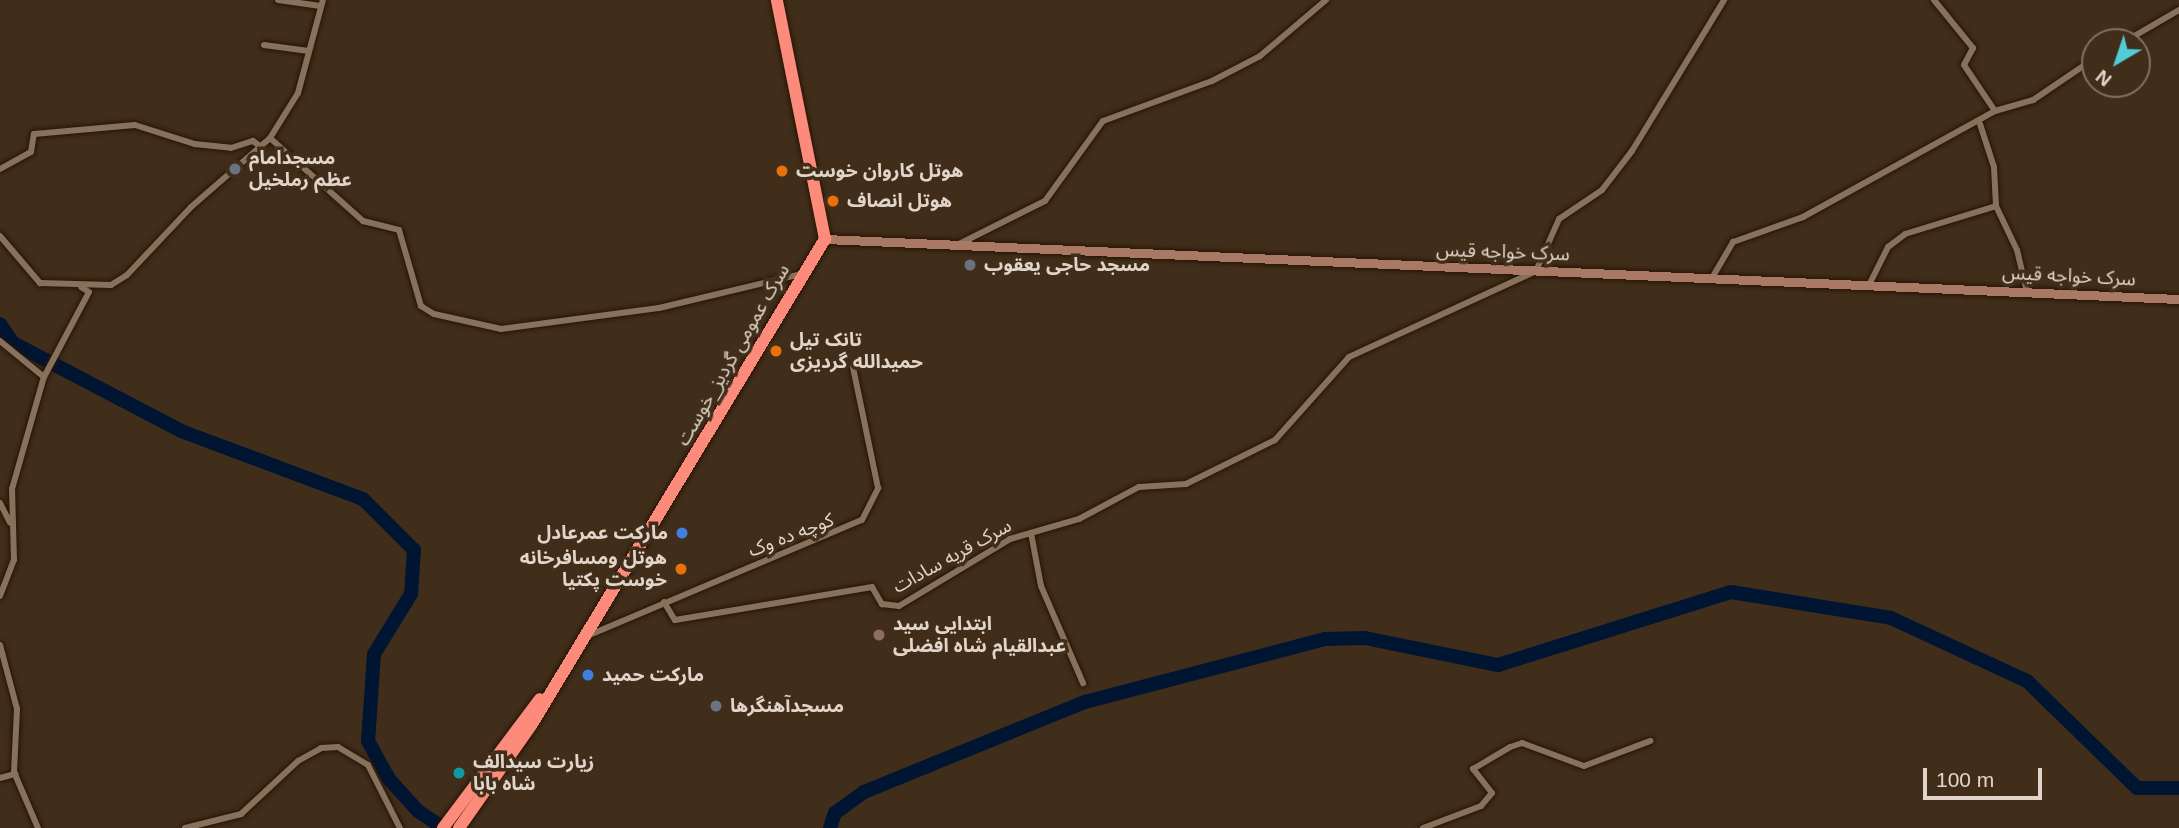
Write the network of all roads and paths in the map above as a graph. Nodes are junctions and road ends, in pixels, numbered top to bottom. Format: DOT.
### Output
graph roads {
  1 [pos="278,0"];
  2 [pos="777,0"];
  3 [pos="1326,0"];
  4 [pos="1724,0"];
  5 [pos="1934,0"];
  6 [pos="322,3"];
  7 [pos="2179,10"];
  8 [pos="2148,28"];
  9 [pos="264,46"];
  10 [pos="309,51"];
  11 [pos="2081,67"];
  12 [pos="1995,111"];
  13 [pos="1980,124"];
  14 [pos="270,138"];
  15 [pos="261,147"];
  16 [pos="0,169"];
  17 [pos="1996,206"];
  18 [pos="0,236"];
  19 [pos="825,239"];
  20 [pos="958,245"];
  21 [pos="1536,271"];
  22 [pos="802,274"];
  23 [pos="1712,278"];
  24 [pos="1869,285"];
  25 [pos="81,287"];
  26 [pos="2026,292"];
  27 [pos="2179,299"];
  28 [pos="0,341"];
  29 [pos="853,367"];
  30 [pos="44,377"];
  31 [pos="0,503"];
  32 [pos="12,527"];
  33 [pos="1031,533"];
  34 [pos="0,596"];
  35 [pos="664,602"];
  36 [pos="582,638"];
  37 [pos="0,645"];
  38 [pos="1083,683"];
  39 [pos="1650,741"];
  40 [pos="15,774"];
  41 [pos="0,778"];
  42 [pos="472,798"];
  43 [pos="38,828"];
  44 [pos="186,828"];
  45 [pos="400,828"];
  46 [pos="443,828"];
  47 [pos="459,828"];
  48 [pos="1423,828"];
  1 -- 6 [label="street"];
  2 -- 19 [label="highway"];
  3 -- 20 [label="street"];
  4 -- 21 [label="street"];
  5 -- 12 [label="street"];
  6 -- 10 [label="street"];
  7 -- 8 [label="street"];
  9 -- 10 [label="street"];
  10 -- 14 [label="street"];
  11 -- 12 [label="street"];
  12 -- 13 [label="street"];
  13 -- 17 [label="street"];
  13 -- 23 [label="street"];
  14 -- 15 [label="street"];
  14 -- 22 [label="street"];
  15 -- 16 [label="street"];
  15 -- 25 [label="street"];
  17 -- 24 [label="street"];
  17 -- 26 [label="street"];
  18 -- 25 [label="street"];
  19 -- 20 [label="street, سرک خواجه قیس"];
  19 -- 22 [label="highway, سرک عمومی گردیز_خوست"];
  20 -- 21 [label="street, سرک خواجه قیس"];
  21 -- 23 [label="street, سرک خواجه قیس"];
  21 -- 33 [label="street, سرک قریه سادات"];
  22 -- 36 [label="highway, سرک عمومی گردیز_خوست"];
  23 -- 24 [label="street, سرک خواجه قیس"];
  24 -- 26 [label="street, سرک خواجه قیس"];
  25 -- 30 [label="street"];
  26 -- 27 [label="street, سرک خواجه قیس"];
  28 -- 30 [label="street"];
  29 -- 35 [label="street, کوچه ده وک"];
  30 -- 32 [label="street"];
  31 -- 32 [label="street"];
  32 -- 34 [label="street"];
  33 -- 35 [label="street, سرک قریه سادات"];
  33 -- 38 [label="street"];
  35 -- 36 [label="street, کوچه ده وک"];
  36 -- 42 [label="highway, سرک عمومی گردیز_خوست"];
  37 -- 40 [label="street"];
  39 -- 48 [label="street"];
  40 -- 41 [label="street"];
  40 -- 43 [label="street"];
  42 -- 46 [label="highway, سرک عمومی گردیز_خوست"];
  42 -- 47 [label="highway, سرک عمومی گردیز_خوست"];
  44 -- 45 [label="street"];
}
